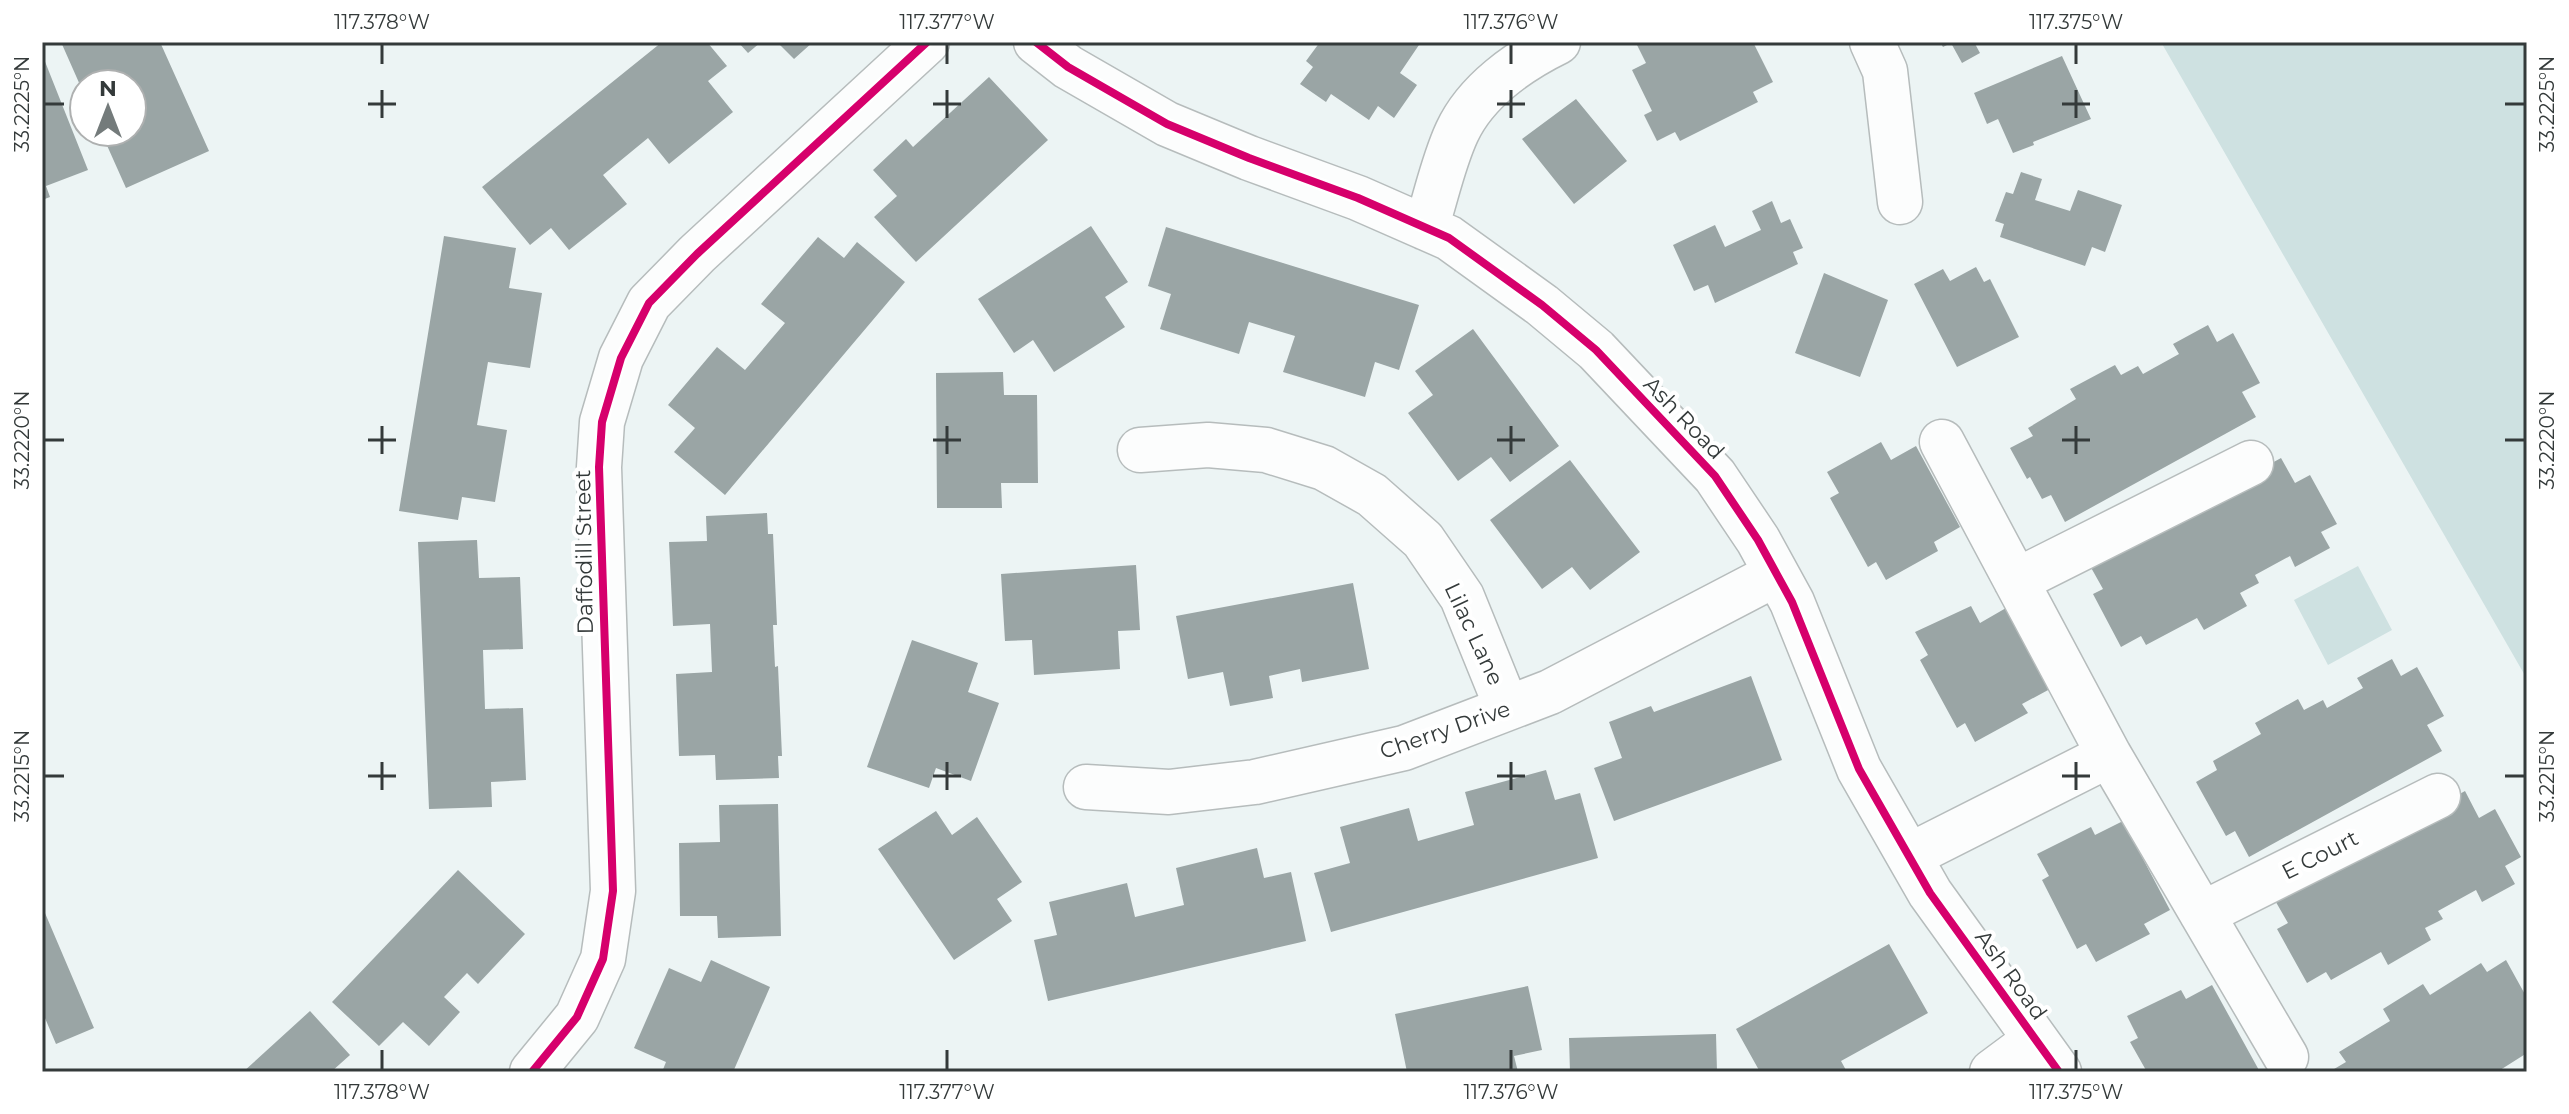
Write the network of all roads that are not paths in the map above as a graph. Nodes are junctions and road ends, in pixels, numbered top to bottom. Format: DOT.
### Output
graph roads {
  1 [pos="927,42"];
  2 [pos="1036,42"];
  3 [pos="1558,42"];
  4 [pos="1872,42"];
  5 [pos="1900,202"];
  6 [pos="1426,228"];
  7 [pos="1942,442"];
  8 [pos="1140,450"];
  9 [pos="2251,463"];
  10 [pos="1776,574"];
  11 [pos="2016,581"];
  12 [pos="1507,708"];
  13 [pos="2109,755"];
  14 [pos="1086,787"];
  15 [pos="2438,796"];
  16 [pos="1909,856"];
  17 [pos="2202,914"];
  18 [pos="2047,1056"];
  19 [pos="2286,1057"];
  20 [pos="532,1072"];
  21 [pos="1992,1072"];
  1 -- 20 [label="street, Daffodill Street"];
  2 -- 6 [label="street, Ash Road"];
  3 -- 6 [label="street"];
  4 -- 5 [label="street"];
  6 -- 10 [label="street, Ash Road"];
  7 -- 11 [label="street"];
  8 -- 12 [label="street, Lilac Lane"];
  9 -- 11 [label="street"];
  10 -- 12 [label="street, Cherry Drive"];
  10 -- 16 [label="street, Ash Road"];
  11 -- 13 [label="street"];
  12 -- 14 [label="street, Cherry Drive"];
  13 -- 16 [label="street"];
  13 -- 17 [label="street"];
  15 -- 17 [label="street, E Court"];
  16 -- 18 [label="street, Ash Road"];
  17 -- 19 [label="street"];
  18 -- 21 [label="street"];
}
